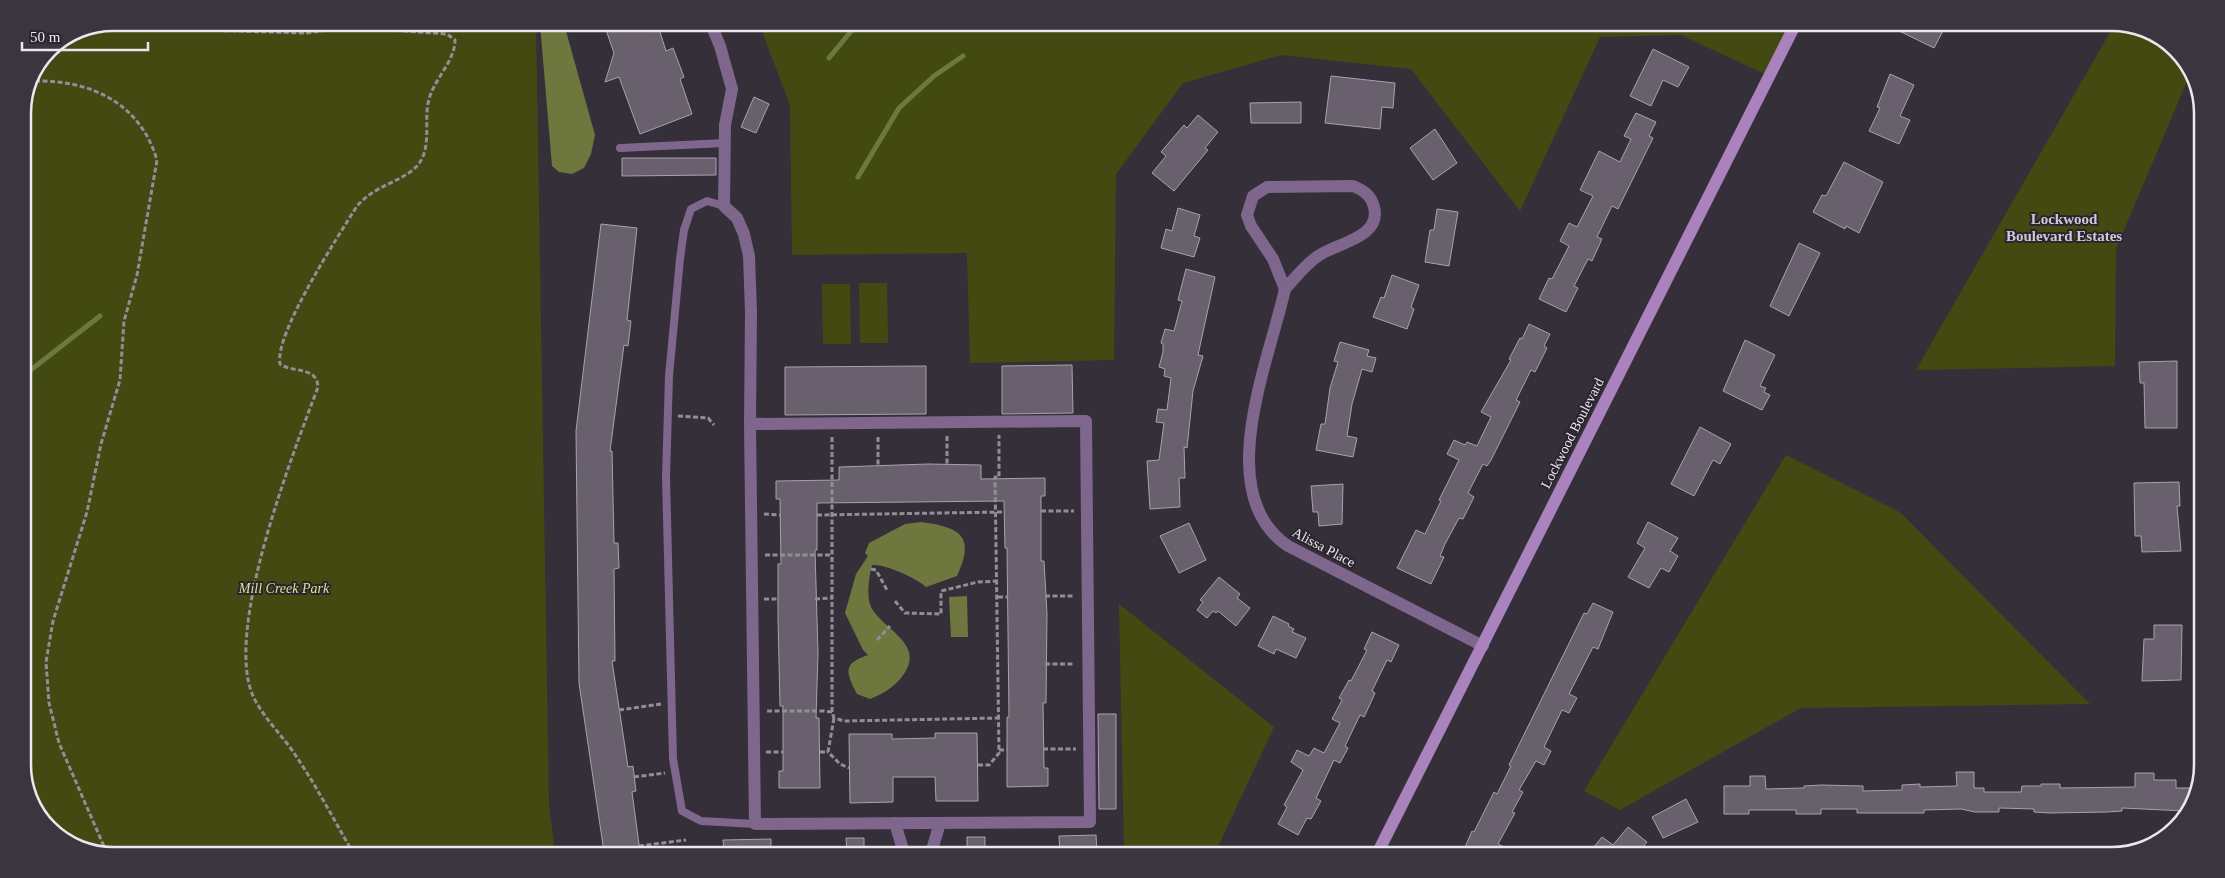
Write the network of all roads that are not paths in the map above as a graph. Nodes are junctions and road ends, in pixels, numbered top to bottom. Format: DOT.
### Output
graph roads {
  1 [pos="714,31"];
  2 [pos="1791,31"];
  3 [pos="725,143"];
  4 [pos="620,148"];
  5 [pos="724,206"];
  6 [pos="1285,289"];
  7 [pos="750,424"];
  8 [pos="1483,646"];
  9 [pos="895,823"];
  10 [pos="940,823"];
  11 [pos="755,824"];
  12 [pos="902,847"];
  13 [pos="933,847"];
  14 [pos="1381,847"];
  1 -- 3 [label="street"];
  2 -- 8 [label="main road, Lockwood Boulevard"];
  3 -- 4 [label="lane"];
  3 -- 5 [label="street"];
  5 -- 7 [label="street"];
  5 -- 11 [label="lane"];
  6 -- 6 [label="street"];
  6 -- 8 [label="street, Alissa Place"];
  7 -- 10 [label="street"];
  7 -- 11 [label="street"];
  8 -- 14 [label="main road, Lockwood Boulevard"];
  9 -- 10 [label="street"];
  9 -- 11 [label="street"];
  9 -- 12 [label="street"];
  10 -- 13 [label="street"];
}
